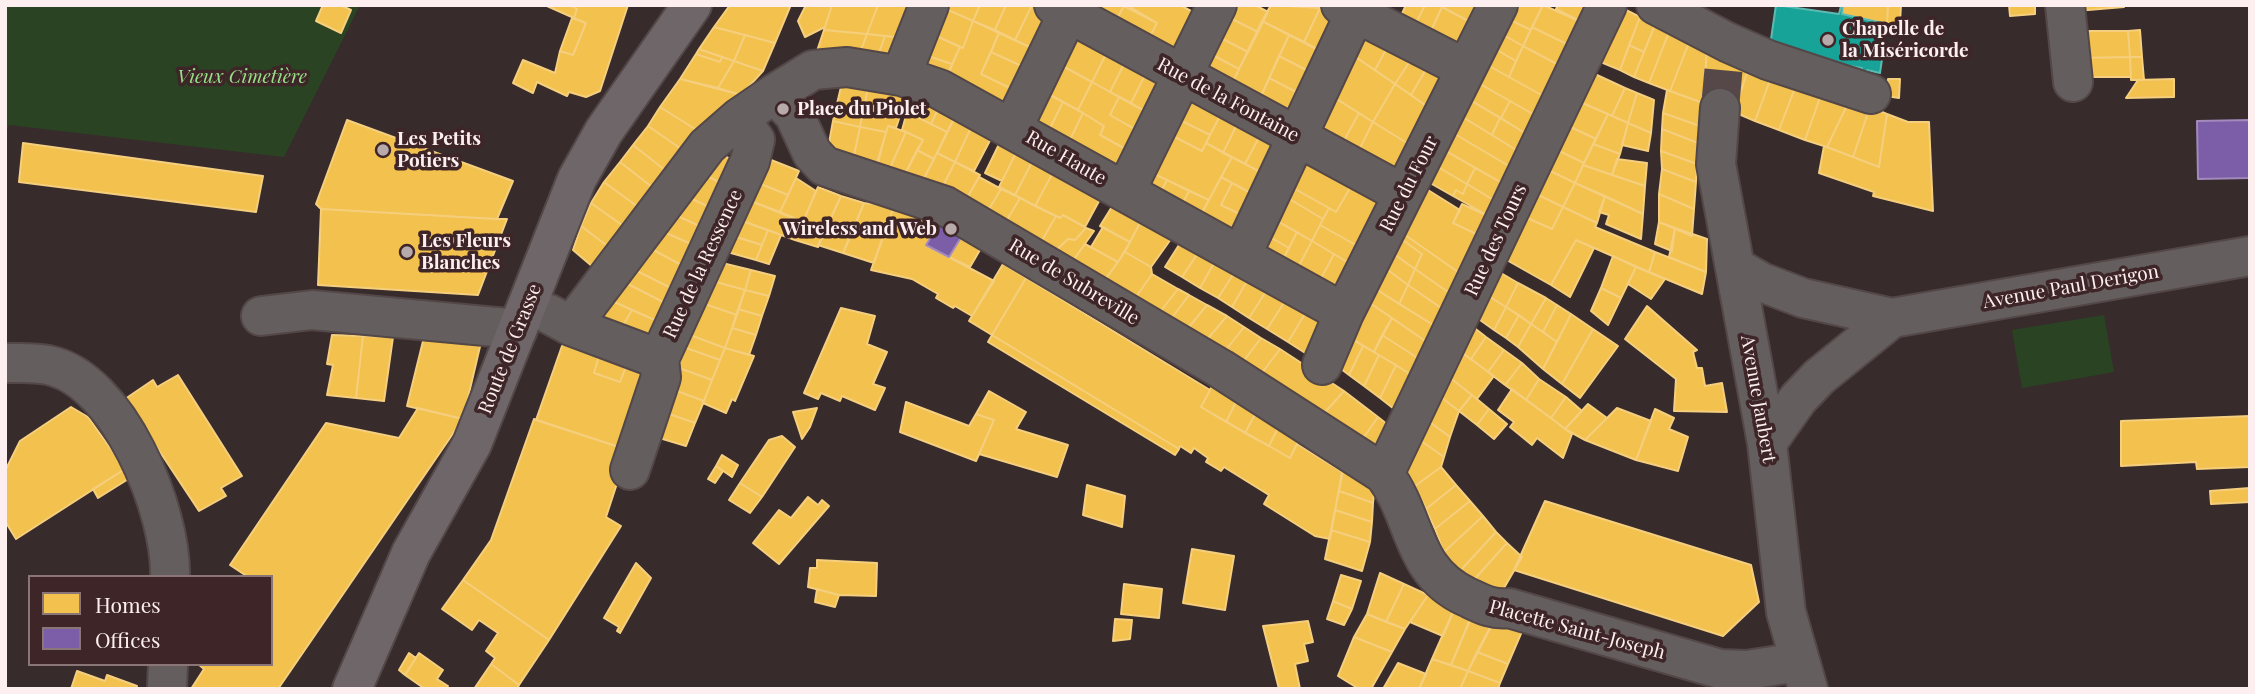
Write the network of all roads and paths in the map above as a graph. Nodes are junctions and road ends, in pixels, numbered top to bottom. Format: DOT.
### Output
graph roads {
  1 [pos="929,5"];
  2 [pos="1217,5"];
  3 [pos="1499,5"];
  4 [pos="1607,5"];
  5 [pos="1656,5"];
  6 [pos="1725,5"];
  7 [pos="2065,5"];
  8 [pos="1065,8"];
  9 [pos="1352,8"];
  10 [pos="685,9"];
  11 [pos="1726,48"];
  12 [pos="1466,69"];
  13 [pos="1183,75"];
  14 [pos="901,76"];
  15 [pos="2073,82"];
  16 [pos="774,94"];
  17 [pos="1871,94"];
  18 [pos="1720,108"];
  19 [pos="739,118"];
  20 [pos="1013,127"];
  21 [pos="1297,136"];
  22 [pos="1125,192"];
  23 [pos="1404,194"];
  24 [pos="1241,256"];
  25 [pos="2250,257"];
  26 [pos="1735,267"];
  27 [pos="1344,313"];
  28 [pos="261,316"];
  29 [pos="523,317"];
  30 [pos="1892,318"];
  31 [pos="571,326"];
  32 [pos="659,359"];
  33 [pos="5,363"];
  34 [pos="1322,365"];
  35 [pos="1767,443"];
  36 [pos="630,470"];
  37 [pos="1384,474"];
  38 [pos="170,575"];
  39 [pos="168,666"];
  40 [pos="1803,675"];
  41 [pos="167,689"];
  42 [pos="352,689"];
  1 -- 14 [label="street"];
  2 -- 13 [label="street"];
  3 -- 12 [label="street, Rue du Four"];
  4 -- 37 [label="street, Rue des Tours"];
  5 -- 11 [label="street"];
  6 -- 11 [label="street"];
  7 -- 15 [label="street"];
  8 -- 13 [label="street, Rue de la Fontaine"];
  8 -- 20 [label="street"];
  9 -- 12 [label="street"];
  9 -- 21 [label="street"];
  10 -- 29 [label="main road, Route de Grasse"];
  11 -- 17 [label="street"];
  12 -- 23 [label="street, Rue du Four"];
  13 -- 21 [label="street, Rue de la Fontaine"];
  13 -- 22 [label="street"];
  14 -- 16 [label="street, Rue Haute"];
  14 -- 20 [label="street, Rue Haute"];
  16 -- 19 [label="street, Rue Haute"];
  16 -- 37 [label="street, Rue de Subreville"];
  18 -- 26 [label="street, Avenue Jaubert"];
  19 -- 31 [label="street, Rue Haute"];
  19 -- 32 [label="street, Rue de la Ressence"];
  20 -- 22 [label="street, Rue Haute"];
  21 -- 23 [label="street, Rue de la Fontaine"];
  21 -- 24 [label="street"];
  22 -- 24 [label="street, Rue Haute"];
  23 -- 27 [label="street, Rue du Four"];
  24 -- 27 [label="street, Rue Haute"];
  25 -- 30 [label="street, Avenue Paul Derigon"];
  26 -- 30 [label="street, Avenue Paul Derigon"];
  26 -- 35 [label="street, Avenue Jaubert"];
  27 -- 34 [label="street, Rue du Four"];
  28 -- 29 [label="street"];
  29 -- 31 [label="street, Rue de la Ressence"];
  29 -- 42 [label="main road, Route de Grasse"];
  30 -- 35 [label="street, Avenue Paul Derigon"];
  31 -- 32 [label="street, Rue de la Ressence"];
  32 -- 36 [label="street"];
  33 -- 38 [label="street"];
  35 -- 40 [label="street, Avenue Jaubert"];
  37 -- 40 [label="street, Placette Saint-Joseph"];
  39 -- 41 [label="street"];
}
